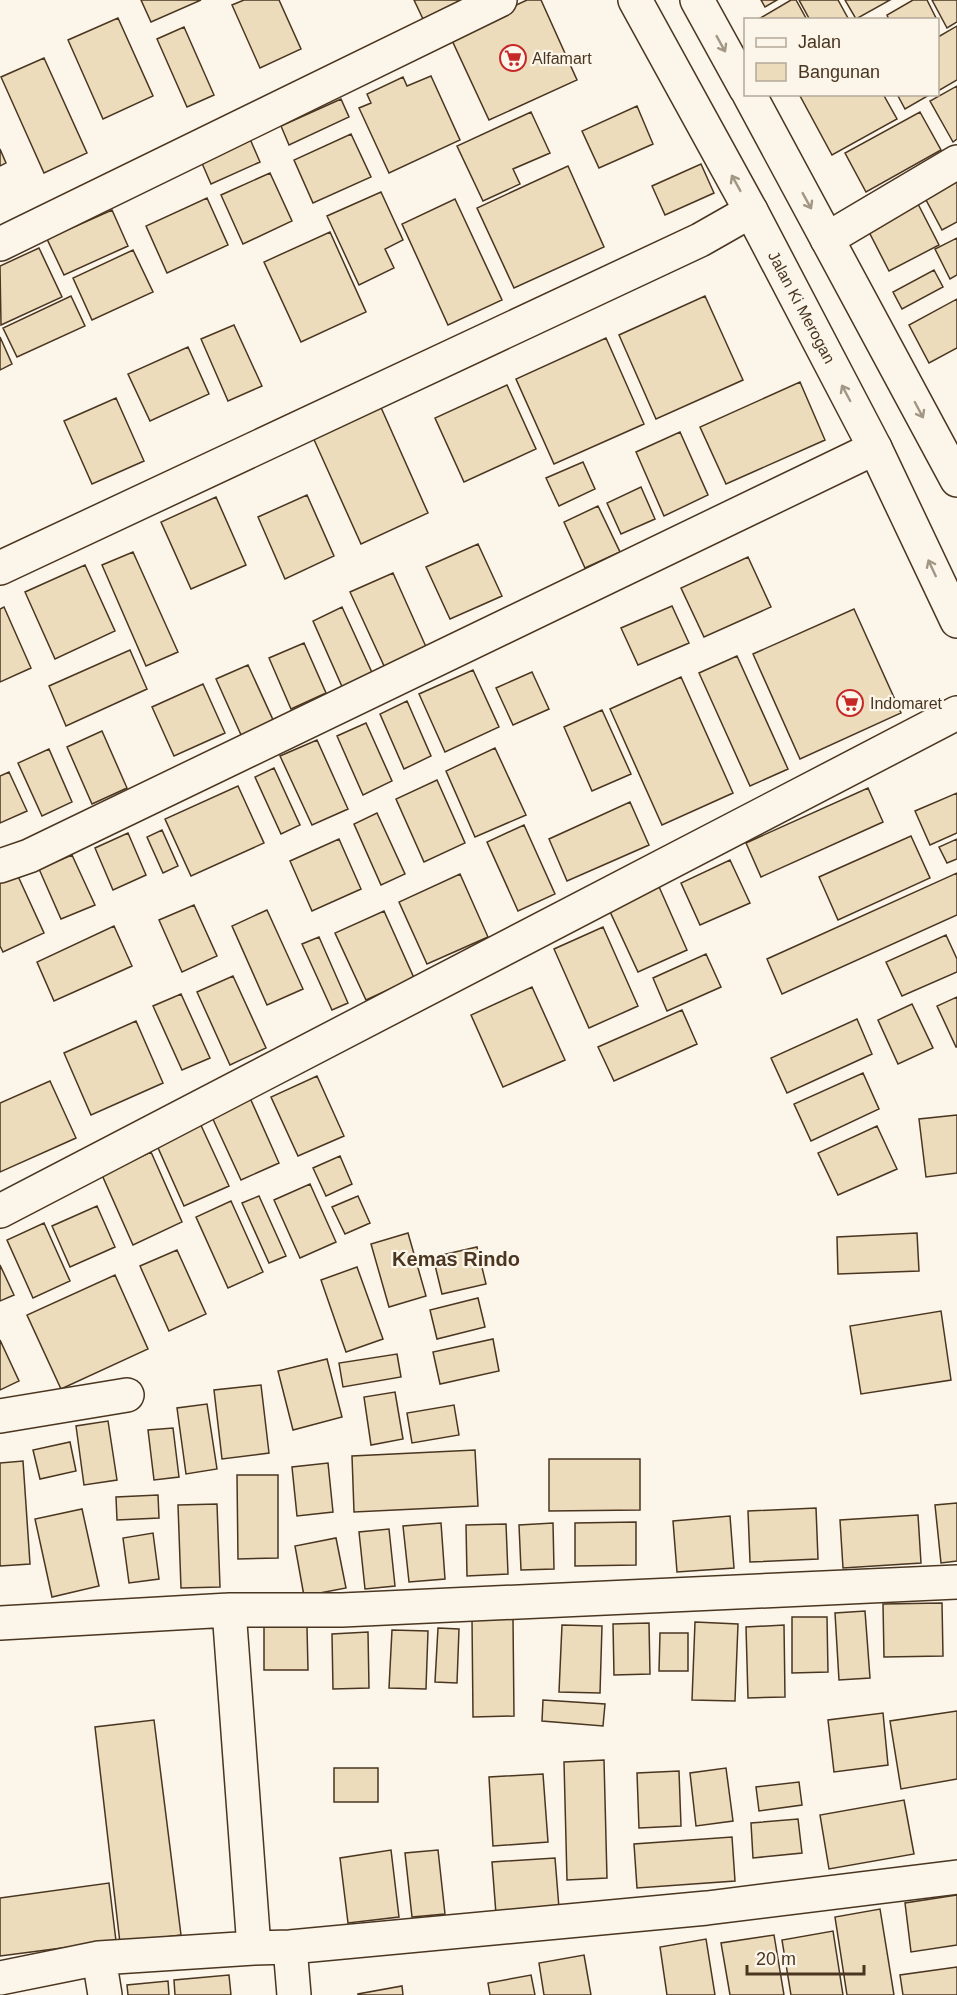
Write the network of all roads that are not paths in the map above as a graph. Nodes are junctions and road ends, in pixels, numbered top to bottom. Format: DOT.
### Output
graph roads {
  1 [pos="500,0"];
  2 [pos="635,0"];
  3 [pos="697,0"];
  4 [pos="744,85"];
  5 [pos="749,96"];
  6 [pos="957,162"];
  7 [pos="751,211"];
  8 [pos="827,239"];
  9 [pos="0,244"];
  10 [pos="875,448"];
  11 [pos="957,480"];
  12 [pos="0,568"];
  13 [pos="957,621"];
  14 [pos="957,713"];
  15 [pos="0,866"];
  16 [pos="0,1211"];
  17 [pos="127,1395"];
  18 [pos="0,1416"];
  19 [pos="957,1582"];
  20 [pos="229,1610"];
  21 [pos="0,1623"];
  22 [pos="957,1877"];
  23 [pos="290,1947"];
  24 [pos="254,1948"];
  25 [pos="99,1958"];
  26 [pos="0,1978"];
  27 [pos="105,1995"];
  28 [pos="294,1995"];
  1 -- 9 [label="main road"];
  7 -- 2 [label="main road, Jalan Ki Merogan, one-way"];
  3 -- 4 [label="main road, one-way"];
  5 -- 8 [label="main road, one-way"];
  6 -- 8 [label="main road"];
  10 -- 7 [label="main road, Jalan Ki Merogan, one-way"];
  7 -- 12 [label="main road"];
  8 -- 11 [label="main road, one-way"];
  13 -- 10 [label="main road, Jalan Ki Merogan, one-way"];
  10 -- 15 [label="main road"];
  14 -- 16 [label="main road"];
  17 -- 18 [label="main road"];
  19 -- 20 [label="main road"];
  20 -- 21 [label="main road"];
  20 -- 24 [label="main road"];
  22 -- 23 [label="main road"];
  23 -- 24 [label="main road"];
  23 -- 28 [label="main road"];
  24 -- 25 [label="main road"];
  25 -- 26 [label="main road"];
  25 -- 27 [label="main road"];
}
